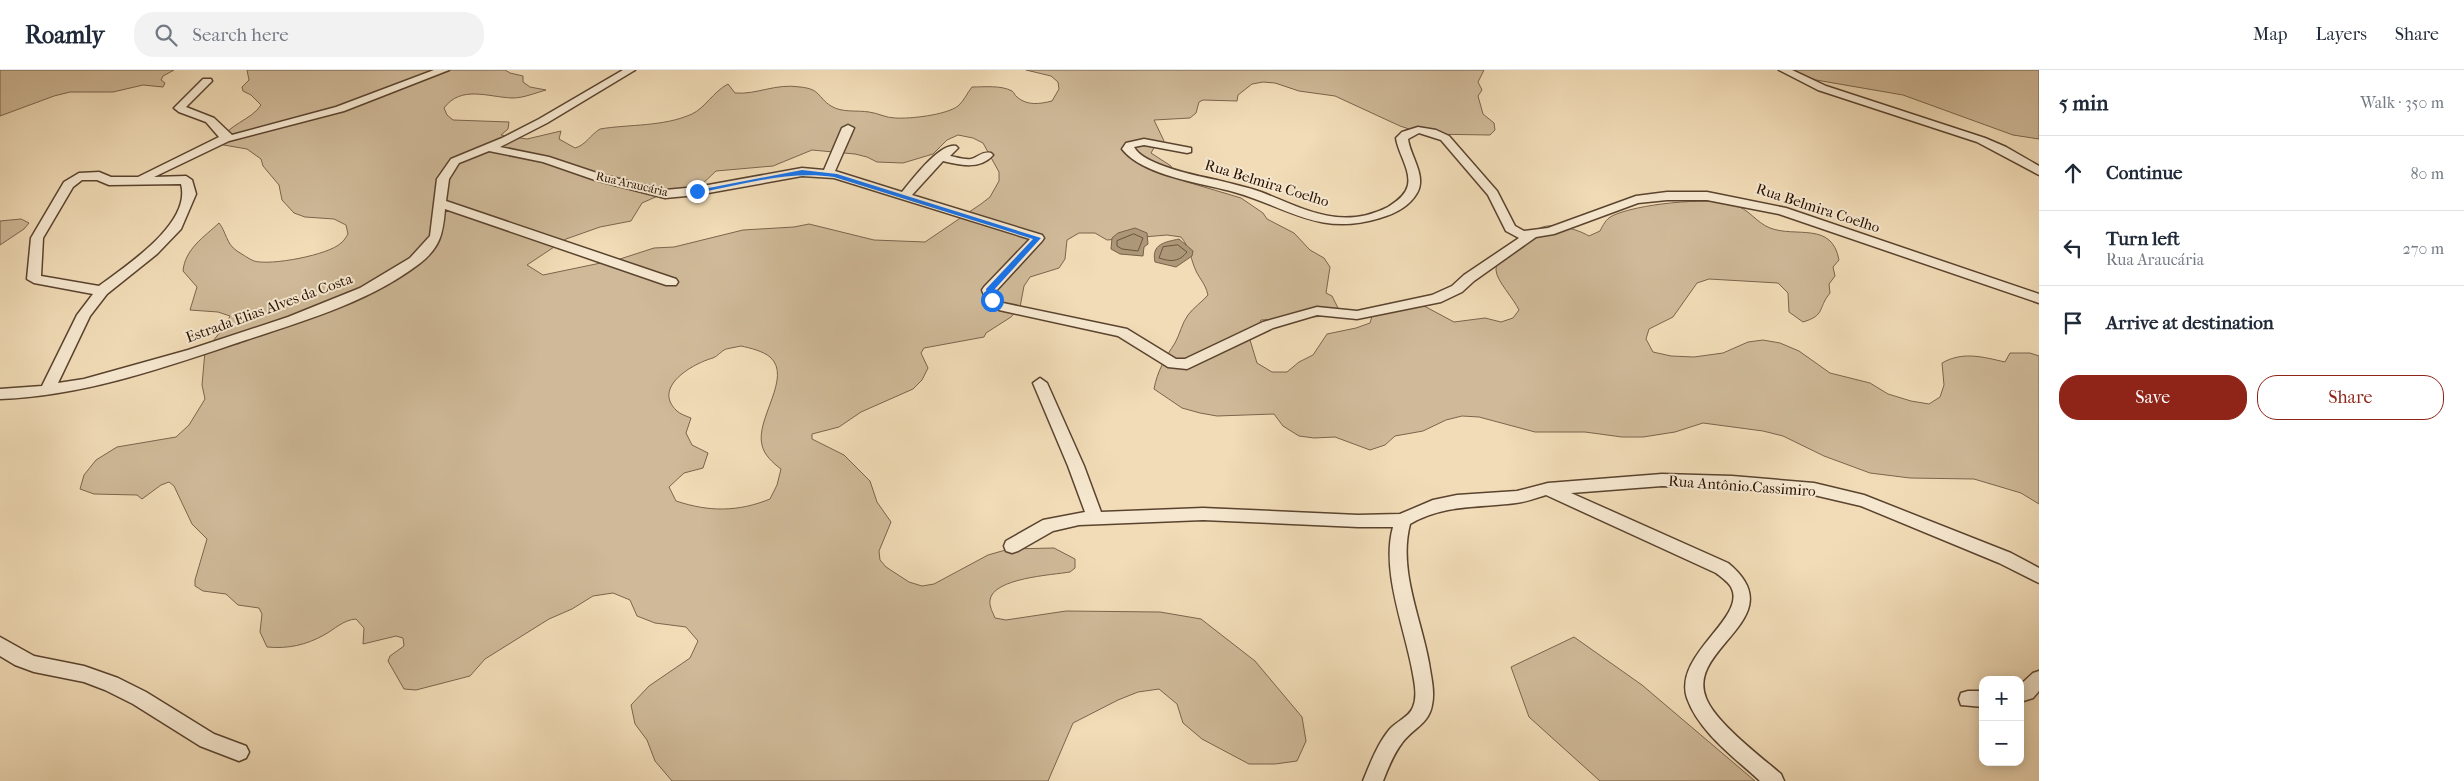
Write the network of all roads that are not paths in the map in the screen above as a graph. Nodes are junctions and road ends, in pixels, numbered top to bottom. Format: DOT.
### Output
graph roads {
  1 [pos="444,70"];
  2 [pos="630,70"];
  3 [pos="1784,70"];
  4 [pos="207,81"];
  5 [pos="848,128"];
  6 [pos="226,138"];
  7 [pos="488,147"];
  8 [pos="952,148"];
  9 [pos="1187,150"];
  10 [pos="987,155"];
  11 [pos="941,157"];
  12 [pos="2039,171"];
  13 [pos="828,174"];
  14 [pos="140,179"];
  15 [pos="904,197"];
  16 [pos="440,203"];
  17 [pos="1531,235"];
  18 [pos="671,282"];
  19 [pos="102,291"];
  20 [pos="2039,298"];
  21 [pos="1040,383"];
  22 [pos="47,391"];
  23 [pos="0,394"];
  24 [pos="1548,489"];
  25 [pos="1095,518"];
  26 [pos="1404,520"];
  27 [pos="1012,546"];
  28 [pos="2039,576"];
  29 [pos="0,644"];
  30 [pos="2039,679"];
  31 [pos="2024,693"];
  32 [pos="239,752"];
  33 [pos="1373,781"];
  34 [pos="1774,781"];
  1 -- 6 [label="street"];
  2 -- 7 [label="street, Estrada Elias Alves da Costa"];
  3 -- 12 [label="street"];
  4 -- 6 [label="street"];
  5 -- 13 [label="street"];
  6 -- 14 [label="street"];
  7 -- 13 [label="street, Rua Araucária"];
  7 -- 16 [label="street, Estrada Elias Alves da Costa"];
  8 -- 11 [label="street"];
  9 -- 17 [label="street, Rua Belmira Coelho"];
  10 -- 11 [label="street"];
  11 -- 15 [label="street"];
  13 -- 15 [label="street, Rua Araucária"];
  14 -- 19 [label="street"];
  14 -- 19 [label="street"];
  15 -- 17 [label="street, Rua Araucária"];
  16 -- 18 [label="street"];
  16 -- 22 [label="street, Estrada Elias Alves da Costa"];
  17 -- 20 [label="street, Rua Belmira Coelho"];
  19 -- 22 [label="street"];
  21 -- 25 [label="street"];
  22 -- 23 [label="street, Estrada Elias Alves da Costa"];
  24 -- 26 [label="street, Rua Antônio Cassimiro"];
  24 -- 28 [label="street, Rua Antônio Cassimiro"];
  24 -- 34 [label="street"];
  25 -- 26 [label="street"];
  25 -- 27 [label="street"];
  26 -- 33 [label="street"];
  29 -- 32 [label="street"];
  30 -- 31 [label="street"];
}
